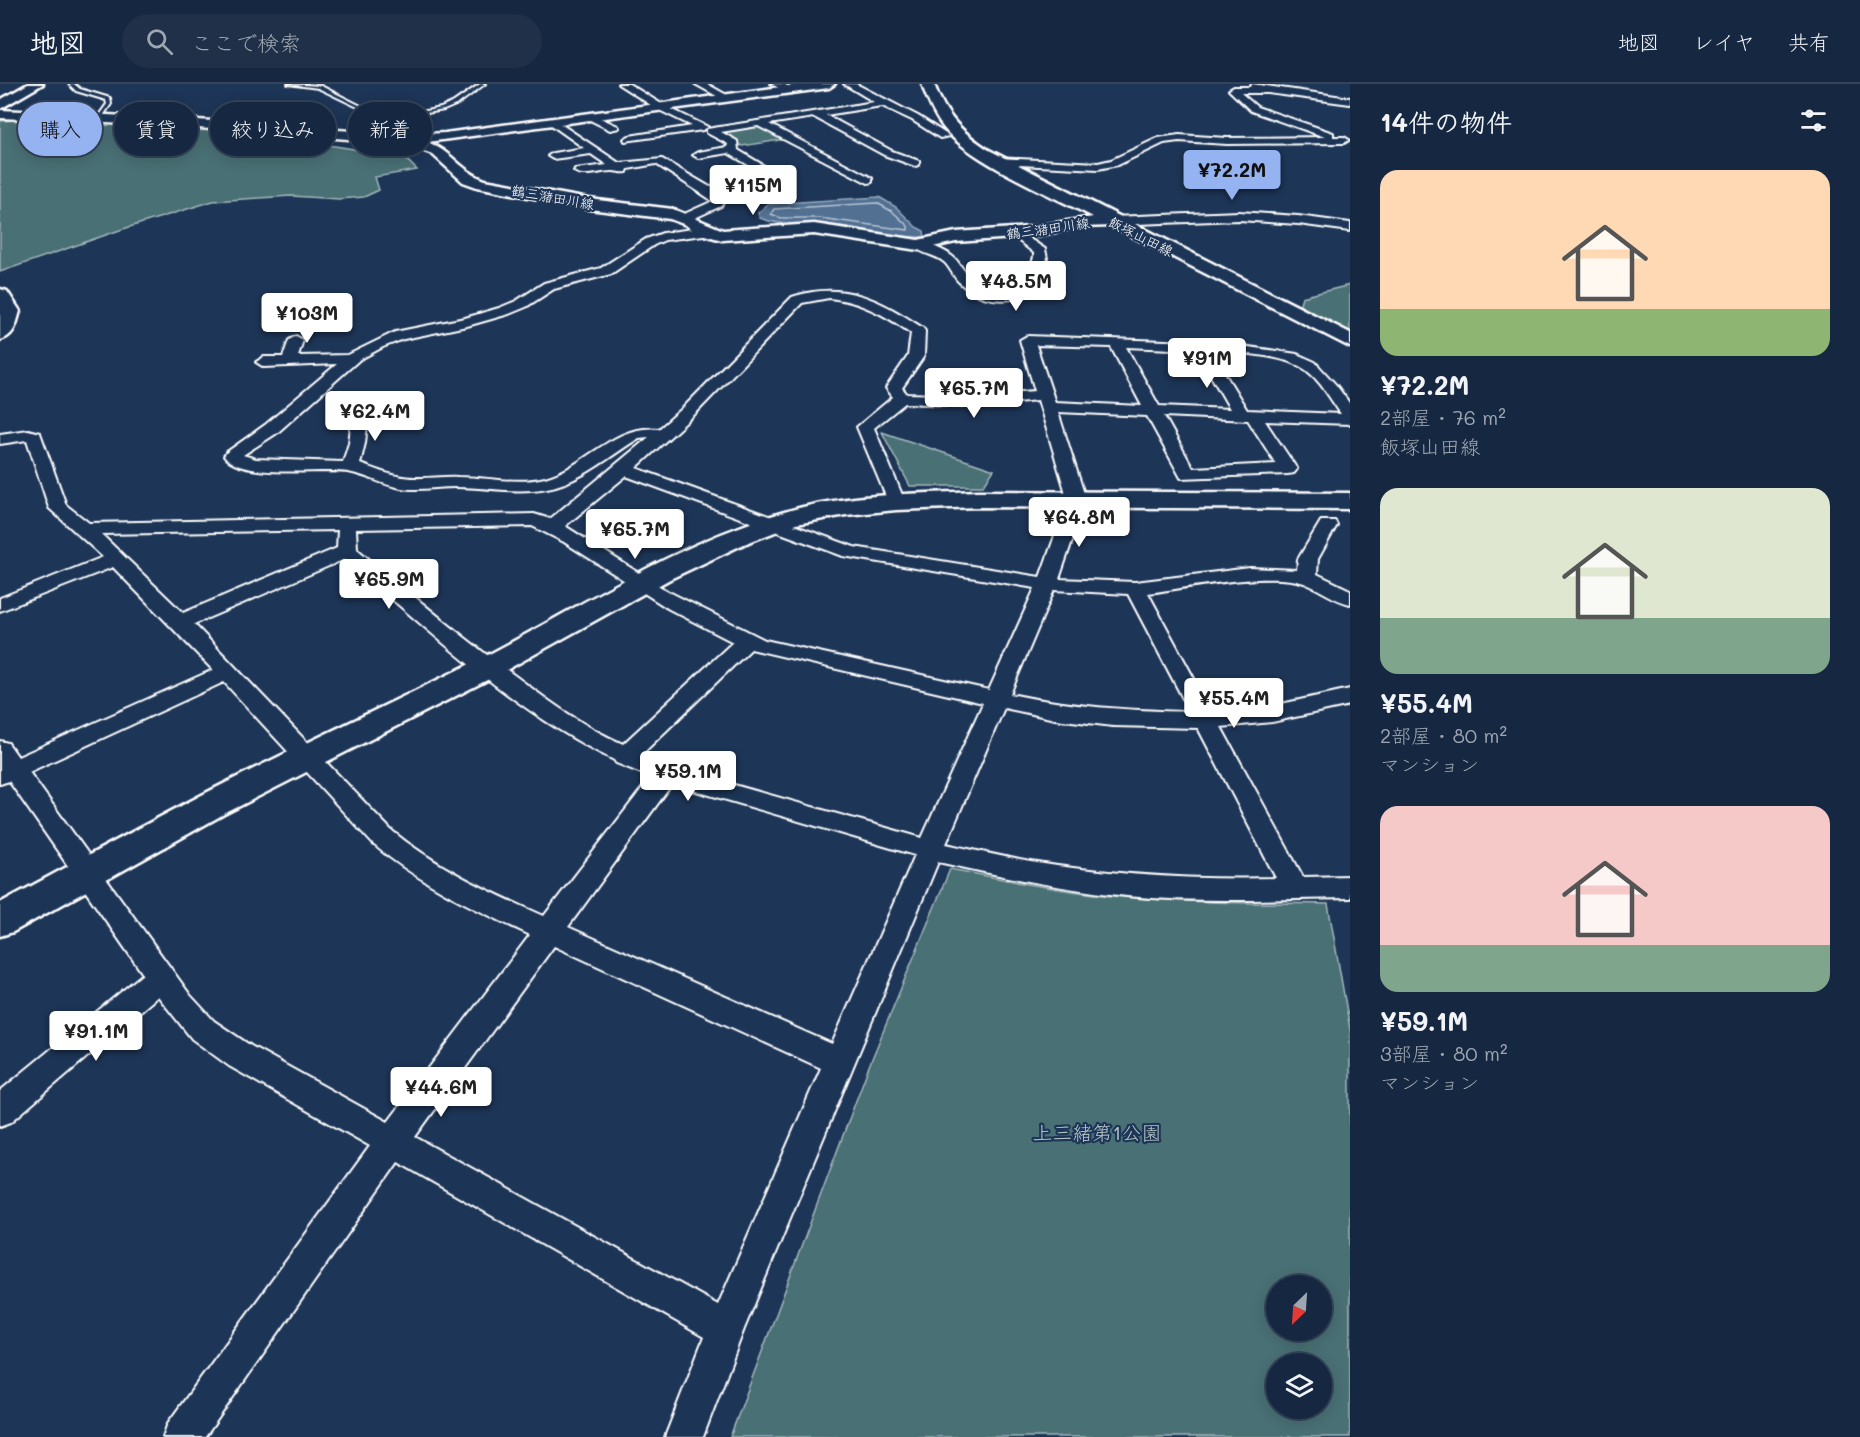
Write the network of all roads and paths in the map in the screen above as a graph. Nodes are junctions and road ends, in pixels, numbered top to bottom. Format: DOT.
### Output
graph roads {
  1 [pos="37,84"];
  2 [pos="71,84"];
  3 [pos="290,84"];
  4 [pos="483,84"];
  5 [pos="622,84"];
  6 [pos="700,84"];
  7 [pos="829,84"];
  8 [pos="849,84"];
  9 [pos="928,84"];
  10 [pos="1250,84"];
  11 [pos="782,87"];
  12 [pos="1268,90"];
  13 [pos="1343,94"];
  14 [pos="727,98"];
  15 [pos="1350,101"];
  16 [pos="883,104"];
  17 [pos="0,105"];
  18 [pos="660,107"];
  19 [pos="0,114"];
  20 [pos="102,114"];
  21 [pos="816,114"];
  22 [pos="18,115"];
  23 [pos="591,117"];
  24 [pos="102,118"];
  25 [pos="553,122"];
  26 [pos="759,123"];
  27 [pos="614,128"];
  28 [pos="348,135"];
  29 [pos="944,136"];
  30 [pos="432,138"];
  31 [pos="629,139"];
  32 [pos="1347,141"];
  33 [pos="432,149"];
  34 [pos="734,149"];
  35 [pos="594,150"];
  36 [pos="698,155"];
  37 [pos="553,156"];
  38 [pos="997,161"];
  39 [pos="915,163"];
  40 [pos="617,167"];
  41 [pos="579,171"];
  42 [pos="635,178"];
  43 [pos="868,180"];
  44 [pos="708,190"];
  45 [pos="686,218"];
  46 [pos="1112,221"];
  47 [pos="1350,227"];
  48 [pos="707,231"];
  49 [pos="1015,233"];
  50 [pos="918,245"];
  51 [pos="0,295"];
  52 [pos="0,334"];
  53 [pos="296,340"];
  54 [pos="1350,341"];
  55 [pos="1117,344"];
  56 [pos="1201,347"];
  57 [pos="352,359"];
  58 [pos="290,361"];
  59 [pos="264,362"];
  60 [pos="902,398"];
  61 [pos="1047,400"];
  62 [pos="361,409"];
  63 [pos="1154,411"];
  64 [pos="1247,415"];
  65 [pos="1350,417"];
  66 [pos="662,434"];
  67 [pos="0,439"];
  68 [pos="350,467"];
  69 [pos="623,469"];
  70 [pos="1077,500"];
  71 [pos="1350,501"];
  72 [pos="896,502"];
  73 [pos="772,524"];
  74 [pos="347,525"];
  75 [pos="1328,525"];
  76 [pos="552,527"];
  77 [pos="85,530"];
  78 [pos="347,551"];
  79 [pos="116,559"];
  80 [pos="1307,577"];
  81 [pos="640,584"];
  82 [pos="1047,584"];
  83 [pos="1135,588"];
  84 [pos="1350,598"];
  85 [pos="0,605"];
  86 [pos="180,622"];
  87 [pos="748,640"];
  88 [pos="488,667"];
  89 [pos="227,672"];
  90 [pos="1350,697"];
  91 [pos="996,699"];
  92 [pos="1206,720"];
  93 [pos="308,757"];
  94 [pos="624,757"];
  95 [pos="5,764"];
  96 [pos="666,774"];
  97 [pos="930,850"];
  98 [pos="88,872"];
  99 [pos="1350,887"];
  100 [pos="1296,890"];
  101 [pos="0,921"];
  102 [pos="547,932"];
  103 [pos="160,977"];
  104 [pos="840,1062"];
  105 [pos="0,1111"];
  106 [pos="393,1141"];
  107 [pos="726,1329"];
  108 [pos="182,1437"];
  109 [pos="684,1437"];
  1 -- 17 [label="main road"];
  2 -- 20 [label="lane"];
  3 -- 4 [label="lane"];
  5 -- 18 [label="street"];
  6 -- 14 [label="street"];
  7 -- 11 [label="main road"];
  8 -- 16 [label="street"];
  9 -- 38 [label="main road, 飯塚山田線"];
  10 -- 12 [label="street"];
  11 -- 14 [label="main road"];
  12 -- 13 [label="street"];
  12 -- 32 [label="street"];
  13 -- 15 [label="street"];
  14 -- 18 [label="main road"];
  16 -- 21 [label="street"];
  16 -- 29 [label="street"];
  18 -- 23 [label="main road"];
  18 -- 31 [label="street"];
  19 -- 22 [label="main road, 鶴三潴田川線"];
  21 -- 26 [label="street"];
  21 -- 39 [label="street"];
  23 -- 25 [label="main road"];
  23 -- 27 [label="street"];
  24 -- 28 [label="main road, 鶴三潴田川線"];
  25 -- 30 [label="main road"];
  25 -- 35 [label="street"];
  26 -- 34 [label="street"];
  26 -- 43 [label="street"];
  32 -- 38 [label="street"];
  33 -- 45 [label="main road, 鶴三潴田川線"];
  34 -- 36 [label="street"];
  34 -- 44 [label="street"];
  35 -- 37 [label="street"];
  35 -- 40 [label="street"];
  38 -- 46 [label="main road, 飯塚山田線"];
  40 -- 41 [label="street"];
  40 -- 42 [label="street"];
  40 -- 44 [label="street"];
  44 -- 45 [label="street"];
  45 -- 48 [label="main road, 鶴三潴田川線"];
  46 -- 47 [label="street"];
  46 -- 49 [label="main road, 鶴三潴田川線"];
  46 -- 54 [label="main road, 飯塚山田線"];
  48 -- 50 [label="main road, 鶴三潴田川線"];
  48 -- 57 [label="street"];
  49 -- 50 [label="main road, 鶴三潴田川線"];
  49 -- 50 [label="street"];
  51 -- 52 [label="main road"];
  53 -- 58 [label="street"];
  55 -- 56 [label="street"];
  55 -- 61 [label="street"];
  55 -- 63 [label="street"];
  56 -- 64 [label="street"];
  56 -- 65 [label="street"];
  57 -- 58 [label="street"];
  57 -- 68 [label="street"];
  58 -- 59 [label="street"];
  60 -- 61 [label="street"];
  60 -- 66 [label="street"];
  60 -- 72 [label="street"];
  61 -- 63 [label="street"];
  61 -- 70 [label="street"];
  62 -- 68 [label="street"];
  63 -- 64 [label="street"];
  63 -- 64 [label="street"];
  64 -- 65 [label="street"];
  66 -- 68 [label="street"];
  66 -- 69 [label="street"];
  67 -- 77 [label="street"];
  69 -- 73 [label="street"];
  69 -- 76 [label="street"];
  70 -- 71 [label="main road"];
  70 -- 72 [label="main road"];
  70 -- 82 [label="street"];
  72 -- 73 [label="main road"];
  73 -- 81 [label="main road"];
  73 -- 82 [label="street"];
  74 -- 76 [label="street"];
  74 -- 77 [label="street"];
  74 -- 78 [label="street"];
  75 -- 80 [label="street"];
  76 -- 81 [label="street"];
  77 -- 79 [label="street"];
  78 -- 86 [label="street"];
  78 -- 88 [label="street"];
  79 -- 85 [label="street"];
  79 -- 86 [label="street"];
  80 -- 83 [label="street"];
  80 -- 84 [label="street"];
  81 -- 87 [label="street"];
  81 -- 88 [label="main road"];
  82 -- 83 [label="street"];
  82 -- 91 [label="street"];
  83 -- 92 [label="street"];
  86 -- 89 [label="street"];
  87 -- 91 [label="street"];
  87 -- 94 [label="street"];
  88 -- 93 [label="main road"];
  88 -- 94 [label="street"];
  89 -- 93 [label="street"];
  89 -- 95 [label="street"];
  90 -- 92 [label="street"];
  91 -- 92 [label="street"];
  91 -- 97 [label="street"];
  92 -- 100 [label="street"];
  93 -- 98 [label="main road"];
  93 -- 102 [label="street"];
  94 -- 96 [label="street"];
  95 -- 98 [label="street"];
  96 -- 97 [label="street"];
  96 -- 102 [label="street"];
  97 -- 100 [label="street"];
  97 -- 104 [label="street"];
  98 -- 101 [label="main road"];
  98 -- 103 [label="street"];
  99 -- 100 [label="street"];
  102 -- 104 [label="street"];
  102 -- 106 [label="street"];
  103 -- 105 [label="street"];
  103 -- 106 [label="street"];
  104 -- 107 [label="street"];
  106 -- 107 [label="street"];
  106 -- 108 [label="street"];
  107 -- 109 [label="street"];
}
